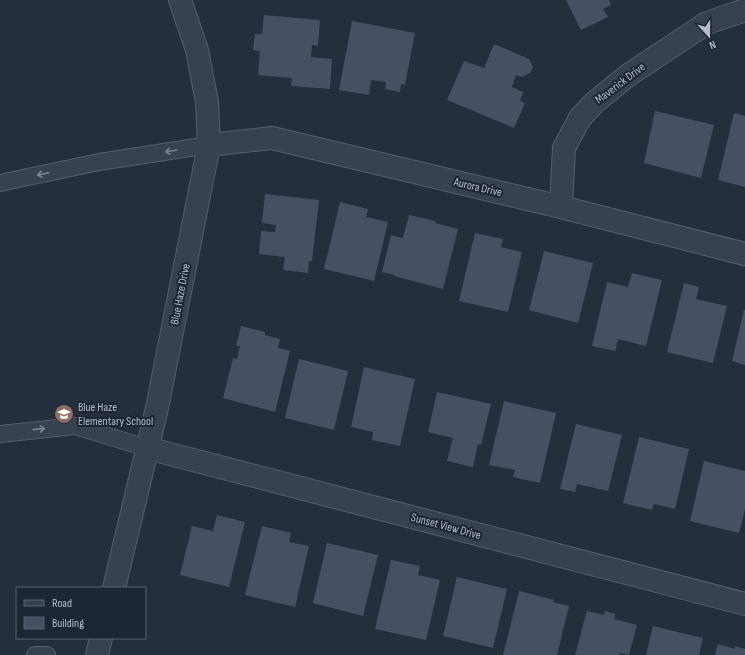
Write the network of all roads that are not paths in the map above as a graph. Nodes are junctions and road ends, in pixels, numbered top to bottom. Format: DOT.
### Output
graph roads {
  1 [pos="180,0"];
  2 [pos="745,10"];
  3 [pos="210,145"];
  4 [pos="0,183"];
  5 [pos="561,206"];
  6 [pos="745,254"];
  7 [pos="0,434"];
  8 [pos="148,448"];
  9 [pos="114,587"];
  10 [pos="745,604"];
  11 [pos="101,639"];
  12 [pos="35,655"];
  13 [pos="47,655"];
  14 [pos="97,655"];
  1 -- 3 [label="street, Blue Haze Drive"];
  2 -- 5 [label="street, Maverick Drive"];
  3 -- 4 [label="lane, one-way"];
  3 -- 5 [label="street, Aurora Drive"];
  3 -- 8 [label="street, Blue Haze Drive"];
  5 -- 6 [label="street, Aurora Drive"];
  7 -- 8 [label="lane, one-way"];
  8 -- 9 [label="street, Blue Haze Drive"];
  8 -- 10 [label="street, Sunset View Drive"];
  11 -- 14 [label="street"];
  12 -- 13 [label="lane"];
}
